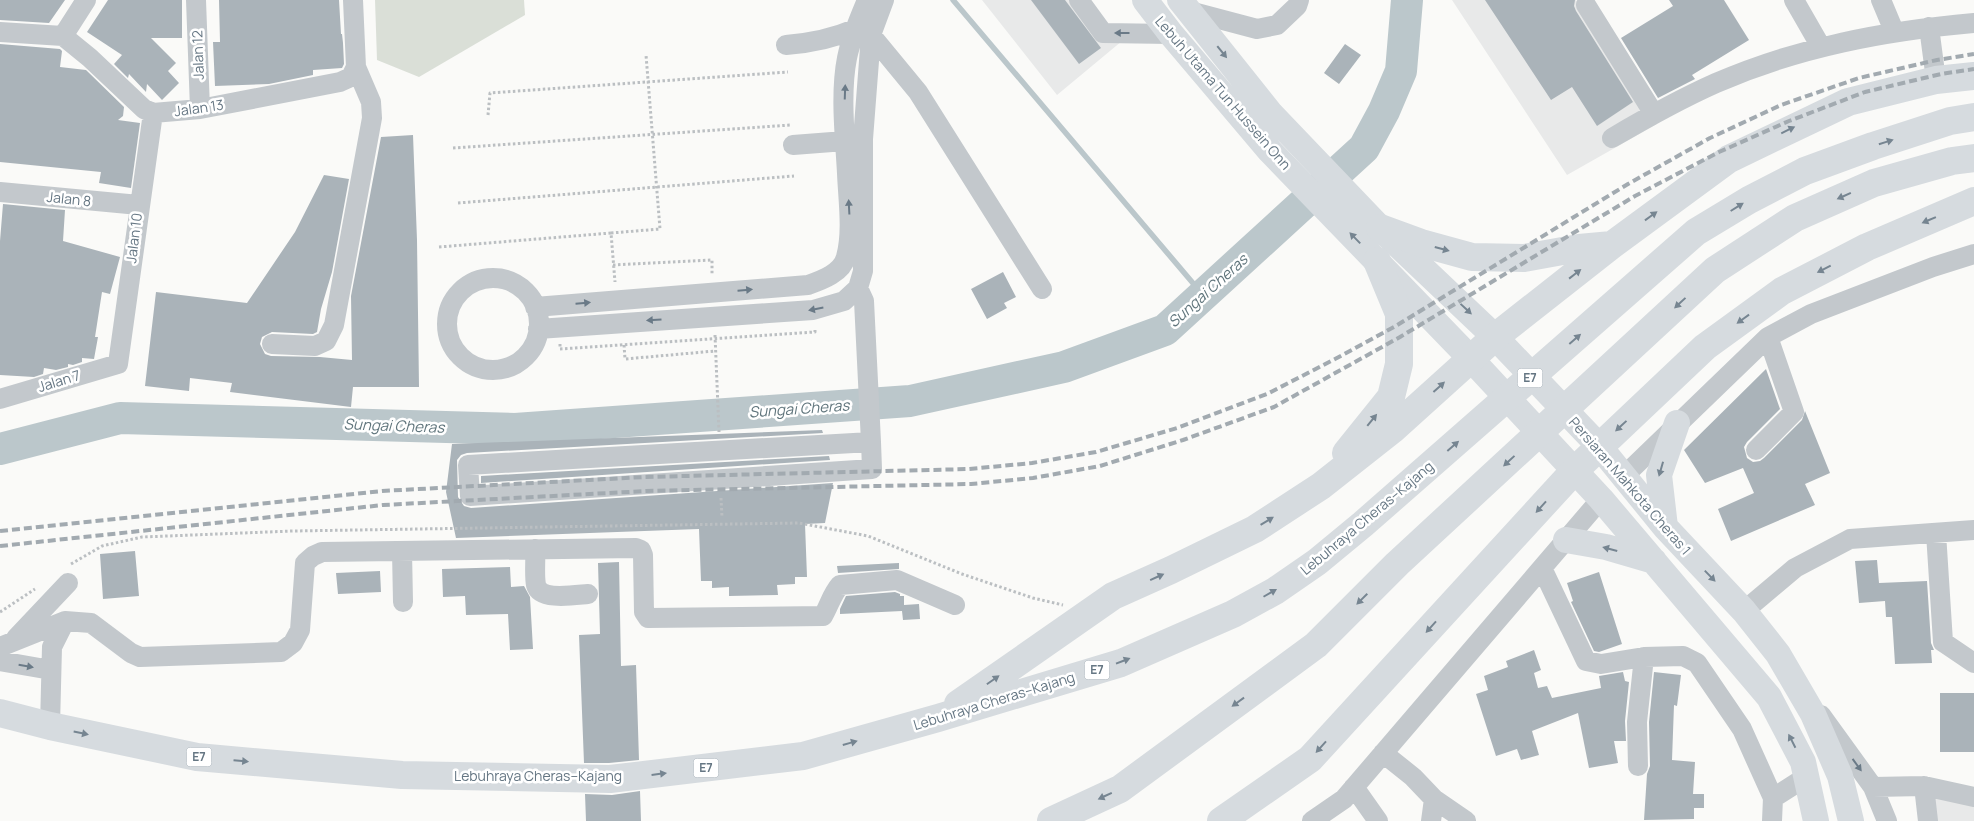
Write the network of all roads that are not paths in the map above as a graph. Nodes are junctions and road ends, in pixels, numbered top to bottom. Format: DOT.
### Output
graph roads {
  1 [pos="86,0"];
  2 [pos="196,0"];
  3 [pos="353,0"];
  4 [pos="867,0"];
  5 [pos="884,0"];
  6 [pos="1080,0"];
  7 [pos="1145,0"];
  8 [pos="1299,0"];
  9 [pos="1794,0"];
  10 [pos="1881,0"];
  11 [pos="1185,5"];
  12 [pos="1586,5"];
  13 [pos="1974,23"];
  14 [pos="1929,27"];
  15 [pos="0,32"];
  16 [pos="863,32"];
  17 [pos="1894,32"];
  18 [pos="1171,34"];
  19 [pos="63,36"];
  20 [pos="786,45"];
  21 [pos="1822,47"];
  22 [pos="356,67"];
  23 [pos="1974,76"];
  24 [pos="1936,80"];
  25 [pos="200,109"];
  26 [pos="153,113"];
  27 [pos="1654,114"];
  28 [pos="1974,117"];
  29 [pos="1612,138"];
  30 [pos="854,140"];
  31 [pos="792,145"];
  32 [pos="1974,158"];
  33 [pos="0,192"];
  34 [pos="1346,194"];
  35 [pos="1974,201"];
  36 [pos="139,205"];
  37 [pos="1380,228"];
  38 [pos="1612,245"];
  39 [pos="1974,254"];
  40 [pos="1377,261"];
  41 [pos="858,288"];
  42 [pos="1042,289"];
  43 [pos="535,307"];
  44 [pos="538,329"];
  45 [pos="1495,336"];
  46 [pos="1768,337"];
  47 [pos="272,344"];
  48 [pos="1471,359"];
  49 [pos="118,364"];
  50 [pos="0,399"];
  51 [pos="1678,423"];
  52 [pos="871,442"];
  53 [pos="1599,446"];
  54 [pos="1756,450"];
  55 [pos="1574,471"];
  56 [pos="1624,476"];
  57 [pos="1321,486"];
  58 [pos="1601,500"];
  59 [pos="1664,528"];
  60 [pos="1974,530"];
  61 [pos="1936,533"];
  62 [pos="1566,540"];
  63 [pos="535,549"];
  64 [pos="402,551"];
  65 [pos="1654,561"];
  66 [pos="1542,568"];
  67 [pos="68,583"];
  68 [pos="588,594"];
  69 [pos="403,602"];
  70 [pos="955,605"];
  71 [pos="1744,611"];
  72 [pos="65,620"];
  73 [pos="6,645"];
  74 [pos="1778,654"];
  75 [pos="1644,657"];
  76 [pos="0,661"];
  77 [pos="1974,663"];
  78 [pos="51,670"];
  79 [pos="0,713"];
  80 [pos="938,718"];
  81 [pos="50,726"];
  82 [pos="1384,753"];
  83 [pos="1638,766"];
  84 [pos="1806,778"];
  85 [pos="1924,786"];
  86 [pos="1354,787"];
  87 [pos="1873,787"];
  88 [pos="1974,797"];
  89 [pos="1773,798"];
  90 [pos="1434,799"];
  91 [pos="1051,821"];
  92 [pos="1222,821"];
  93 [pos="1312,821"];
  94 [pos="1378,821"];
  95 [pos="1431,821"];
  96 [pos="1466,821"];
  97 [pos="1772,821"];
  98 [pos="1816,821"];
  99 [pos="1852,821"];
  100 [pos="1887,821"];
  101 [pos="1928,821"];
  1 -- 19 [label="street"];
  2 -- 25 [label="street, Jalan 12"];
  3 -- 22 [label="street"];
  4 -- 16 [label="street"];
  5 -- 16 [label="street"];
  18 -- 6 [label="street, one-way"];
  7 -- 18 [label="main road, Lebuh Utama Tun Hussein Onn"];
  8 -- 11 [label="street"];
  9 -- 21 [label="street"];
  10 -- 17 [label="street"];
  11 -- 34 [label="main road, Lebuh Utama Tun Hussein Onn, one-way"];
  12 -- 27 [label="street"];
  13 -- 14 [label="street"];
  14 -- 17 [label="street"];
  14 -- 24 [label="street"];
  15 -- 19 [label="street"];
  16 -- 20 [label="street"];
  16 -- 30 [label="street"];
  16 -- 42 [label="street"];
  17 -- 21 [label="street"];
  40 -- 18 [label="main road, Lebuh Utama Tun Hussein Onn, one-way"];
  19 -- 26 [label="street"];
  21 -- 27 [label="street"];
  22 -- 25 [label="street, Jalan 13"];
  22 -- 47 [label="street"];
  23 -- 24 [label="highway"];
  38 -- 24 [label="highway, one-way"];
  25 -- 26 [label="street, Jalan 13"];
  26 -- 36 [label="street, Jalan 10"];
  27 -- 29 [label="street"];
  80 -- 28 [label="highway, Lebuhraya Cheras–Kajang / E7, one-way"];
  30 -- 31 [label="street"];
  30 -- 41 [label="street"];
  43 -- 30 [label="street, one-way"];
  32 -- 91 [label="highway, one-way"];
  33 -- 36 [label="street, Jalan 8"];
  34 -- 37 [label="main road, Persiaran Mahkota Cheras 1"];
  35 -- 53 [label="highway, one-way"];
  36 -- 49 [label="street, Jalan 10"];
  37 -- 38 [label="highway, one-way"];
  37 -- 45 [label="main road, Persiaran Mahkota Cheras 1, one-way"];
  45 -- 38 [label="highway, one-way"];
  39 -- 46 [label="street"];
  40 -- 48 [label="main road"];
  57 -- 40 [label="highway, one-way"];
  41 -- 44 [label="street, one-way"];
  41 -- 52 [label="street"];
  43 -- 44 [label="street"];
  43 -- 44 [label="street"];
  45 -- 48 [label="highway"];
  45 -- 53 [label="main road, Persiaran Mahkota Cheras 1"];
  46 -- 51 [label="street"];
  46 -- 54 [label="street"];
  48 -- 55 [label="main road"];
  57 -- 48 [label="highway, one-way"];
  49 -- 50 [label="street, Jalan 7"];
  51 -- 56 [label="street"];
  51 -- 59 [label="main road, one-way"];
  52 -- 52 [label="street"];
  53 -- 55 [label="highway"];
  53 -- 56 [label="main road, Persiaran Mahkota Cheras 1"];
  55 -- 58 [label="main road"];
  55 -- 92 [label="highway, one-way"];
  56 -- 59 [label="main road, Persiaran Mahkota Cheras 1"];
  80 -- 57 [label="highway, one-way"];
  58 -- 62 [label="street"];
  58 -- 65 [label="main road"];
  59 -- 71 [label="main road, Persiaran Mahkota Cheras 1, one-way"];
  60 -- 61 [label="street"];
  61 -- 71 [label="street"];
  61 -- 77 [label="street"];
  65 -- 62 [label="main road, one-way"];
  62 -- 66 [label="street"];
  63 -- 64 [label="street"];
  63 -- 68 [label="street"];
  63 -- 70 [label="street"];
  64 -- 69 [label="street"];
  64 -- 72 [label="street"];
  84 -- 65 [label="main road, one-way"];
  66 -- 75 [label="street"];
  66 -- 82 [label="street"];
  67 -- 73 [label="street"];
  71 -- 74 [label="main road, Persiaran Mahkota Cheras 1"];
  72 -- 73 [label="street"];
  72 -- 78 [label="street"];
  74 -- 87 [label="street, one-way"];
  74 -- 99 [label="main road, Persiaran Mahkota Cheras 1"];
  75 -- 83 [label="street"];
  75 -- 89 [label="street"];
  76 -- 78 [label="street, one-way"];
  78 -- 81 [label="street"];
  79 -- 81 [label="highway, Lebuhraya Cheras–Kajang / E7"];
  81 -- 80 [label="highway, Lebuhraya Cheras–Kajang / E7, one-way"];
  82 -- 86 [label="street"];
  82 -- 90 [label="street"];
  84 -- 89 [label="street"];
  84 -- 98 [label="main road"];
  85 -- 87 [label="street"];
  85 -- 88 [label="street"];
  85 -- 101 [label="street"];
  86 -- 93 [label="street"];
  86 -- 94 [label="street"];
  87 -- 100 [label="street"];
  89 -- 97 [label="street"];
  90 -- 95 [label="street"];
  90 -- 96 [label="street"];
}
